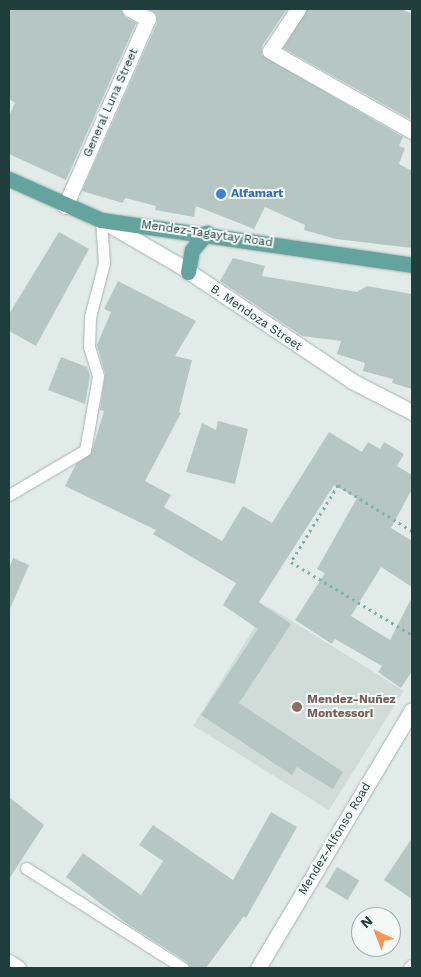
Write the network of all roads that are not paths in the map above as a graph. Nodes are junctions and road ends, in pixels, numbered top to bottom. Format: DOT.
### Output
graph roads {
  1 [pos="130,9"];
  2 [pos="298,9"];
  3 [pos="412,131"];
  4 [pos="9,179"];
  5 [pos="65,206"];
  6 [pos="102,220"];
  7 [pos="207,233"];
  8 [pos="412,265"];
  9 [pos="188,272"];
  10 [pos="412,412"];
  11 [pos="9,495"];
  12 [pos="412,710"];
  13 [pos="26,868"];
  14 [pos="9,962"];
  15 [pos="18,968"];
  16 [pos="183,968"];
  17 [pos="258,968"];
  1 -- 5 [label="main road, General Luna Street"];
  2 -- 3 [label="main road"];
  4 -- 5 [label="main road, Mendez-Tagaytay Road"];
  5 -- 6 [label="main road, Mendez-Tagaytay Road"];
  6 -- 7 [label="main road, Mendez-Tagaytay Road"];
  6 -- 9 [label="main road, B. Mendoza Street"];
  6 -- 11 [label="lane"];
  7 -- 8 [label="main road, Mendez-Tagaytay Road"];
  7 -- 9 [label="main road"];
  9 -- 10 [label="main road, B. Mendoza Street"];
  12 -- 17 [label="main road, Mendez-Alfonso Road"];
  13 -- 16 [label="lane"];
  14 -- 15 [label="main road"];
}
